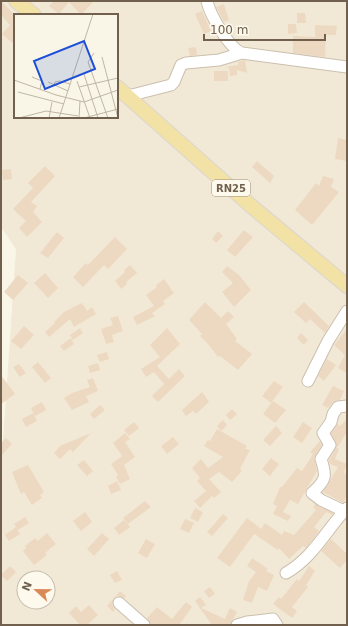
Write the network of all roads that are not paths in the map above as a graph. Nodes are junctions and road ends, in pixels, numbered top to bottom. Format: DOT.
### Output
graph roads {
  1 [pos="16,1"];
  2 [pos="207,1"];
  3 [pos="33,14"];
  4 [pos="242,53"];
  5 [pos="347,67"];
  6 [pos="118,88"];
  7 [pos="128,96"];
  8 [pos="347,286"];
  9 [pos="347,311"];
  10 [pos="308,381"];
  11 [pos="347,406"];
  12 [pos="346,509"];
  13 [pos="286,573"];
  14 [pos="119,603"];
  15 [pos="144,625"];
  16 [pos="237,625"];
  17 [pos="278,625"];
  1 -- 3 [label="main road"];
  2 -- 4 [label="street"];
  4 -- 5 [label="street"];
  4 -- 7 [label="street"];
  6 -- 7 [label="main road, RN25"];
  7 -- 8 [label="main road, RN25"];
  9 -- 10 [label="street"];
  11 -- 12 [label="street"];
  12 -- 13 [label="street"];
  14 -- 15 [label="street"];
  16 -- 17 [label="street"];
}
